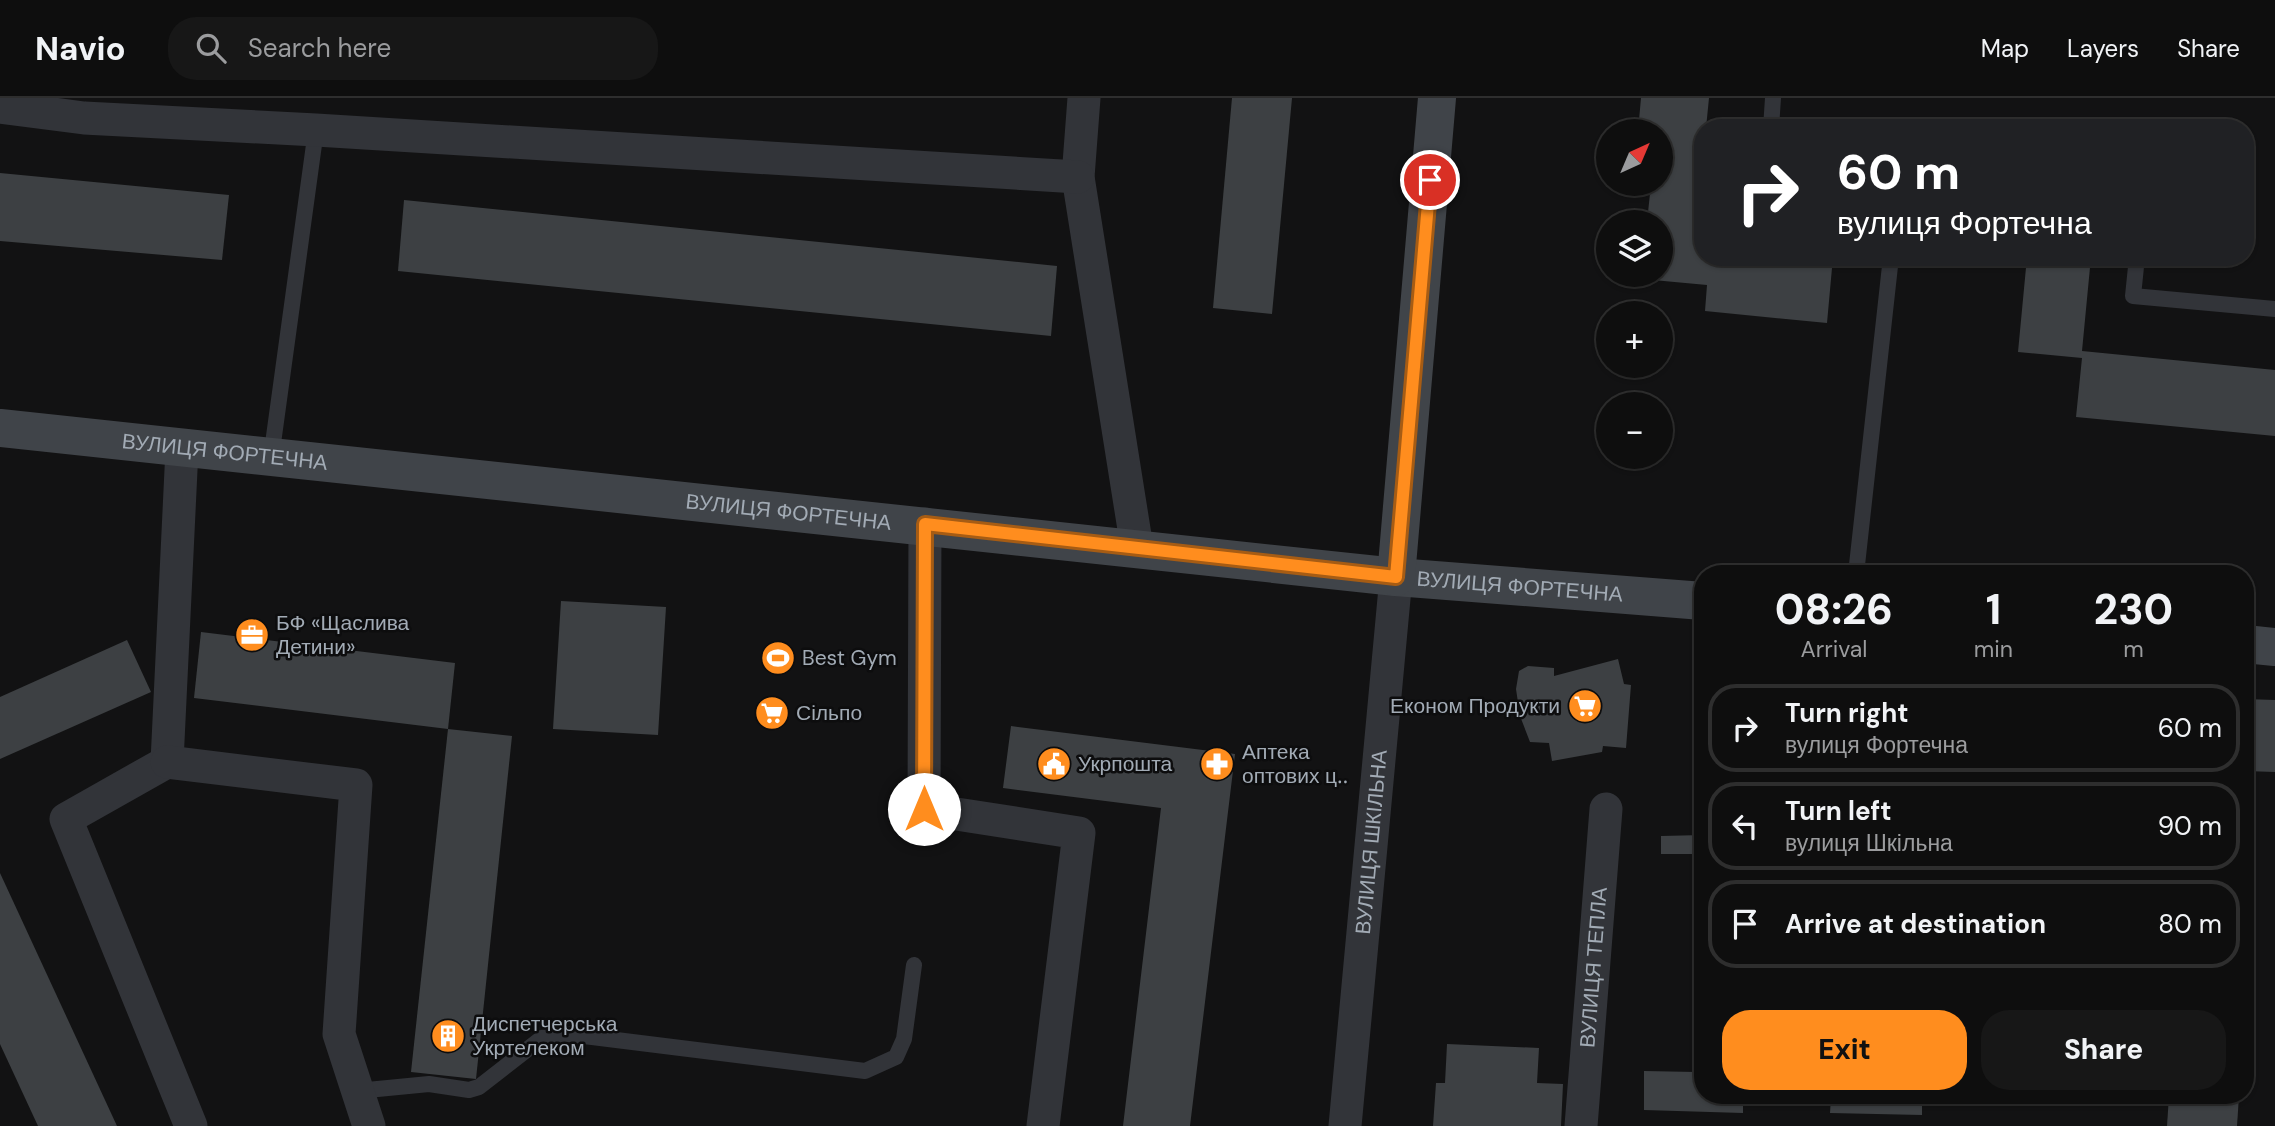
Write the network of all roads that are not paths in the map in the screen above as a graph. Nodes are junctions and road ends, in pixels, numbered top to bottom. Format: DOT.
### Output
graph roads {
  1 [pos="1084,98"];
  2 [pos="1437,98"];
  3 [pos="1773,98"];
  4 [pos="0,107"];
  5 [pos="85,108"];
  6 [pos="1772,119"];
  7 [pos="316,130"];
  8 [pos="1078,177"];
  9 [pos="1890,266"];
  10 [pos="2136,266"];
  11 [pos="2275,309"];
  12 [pos="0,428"];
  13 [pos="182,449"];
  14 [pos="271,458"];
  15 [pos="925,524"];
  16 [pos="1137,548"];
  17 [pos="1857,565"];
  18 [pos="1396,577"];
  19 [pos="1694,600"];
  20 [pos="2254,645"];
  21 [pos="2275,647"];
  22 [pos="167,762"];
  23 [pos="1606,808"];
  24 [pos="914,965"];
  25 [pos="357,1091"];
  26 [pos="191,1126"];
  27 [pos="369,1126"];
  28 [pos="1043,1126"];
  29 [pos="1345,1126"];
  30 [pos="1581,1126"];
  1 -- 8 [label="street"];
  2 -- 18 [label="main road, ВУЛИЦЯ ШКІЛЬНА"];
  3 -- 6 [label="lane"];
  4 -- 5 [label="street"];
  5 -- 7 [label="street"];
  7 -- 8 [label="street"];
  7 -- 14 [label="lane"];
  8 -- 16 [label="street"];
  9 -- 17 [label="lane"];
  10 -- 11 [label="lane"];
  12 -- 13 [label="main road, ВУЛИЦЯ ФОРТЕЧНА"];
  13 -- 14 [label="main road, ВУЛИЦЯ ФОРТЕЧНА"];
  13 -- 22 [label="street"];
  14 -- 15 [label="main road, ВУЛИЦЯ ФОРТЕЧНА"];
  15 -- 16 [label="main road, ВУЛИЦЯ ФОРТЕЧНА"];
  15 -- 28 [label="street"];
  16 -- 18 [label="main road, ВУЛИЦЯ ФОРТЕЧНА"];
  18 -- 19 [label="main road, ВУЛИЦЯ ФОРТЕЧНА"];
  18 -- 29 [label="street, ВУЛИЦЯ ШКІЛЬНА"];
  20 -- 21 [label="main road"];
  22 -- 25 [label="street"];
  22 -- 26 [label="street"];
  23 -- 30 [label="street, ВУЛИЦЯ ТЕПЛА"];
  24 -- 25 [label="lane"];
  25 -- 27 [label="street"];
}
